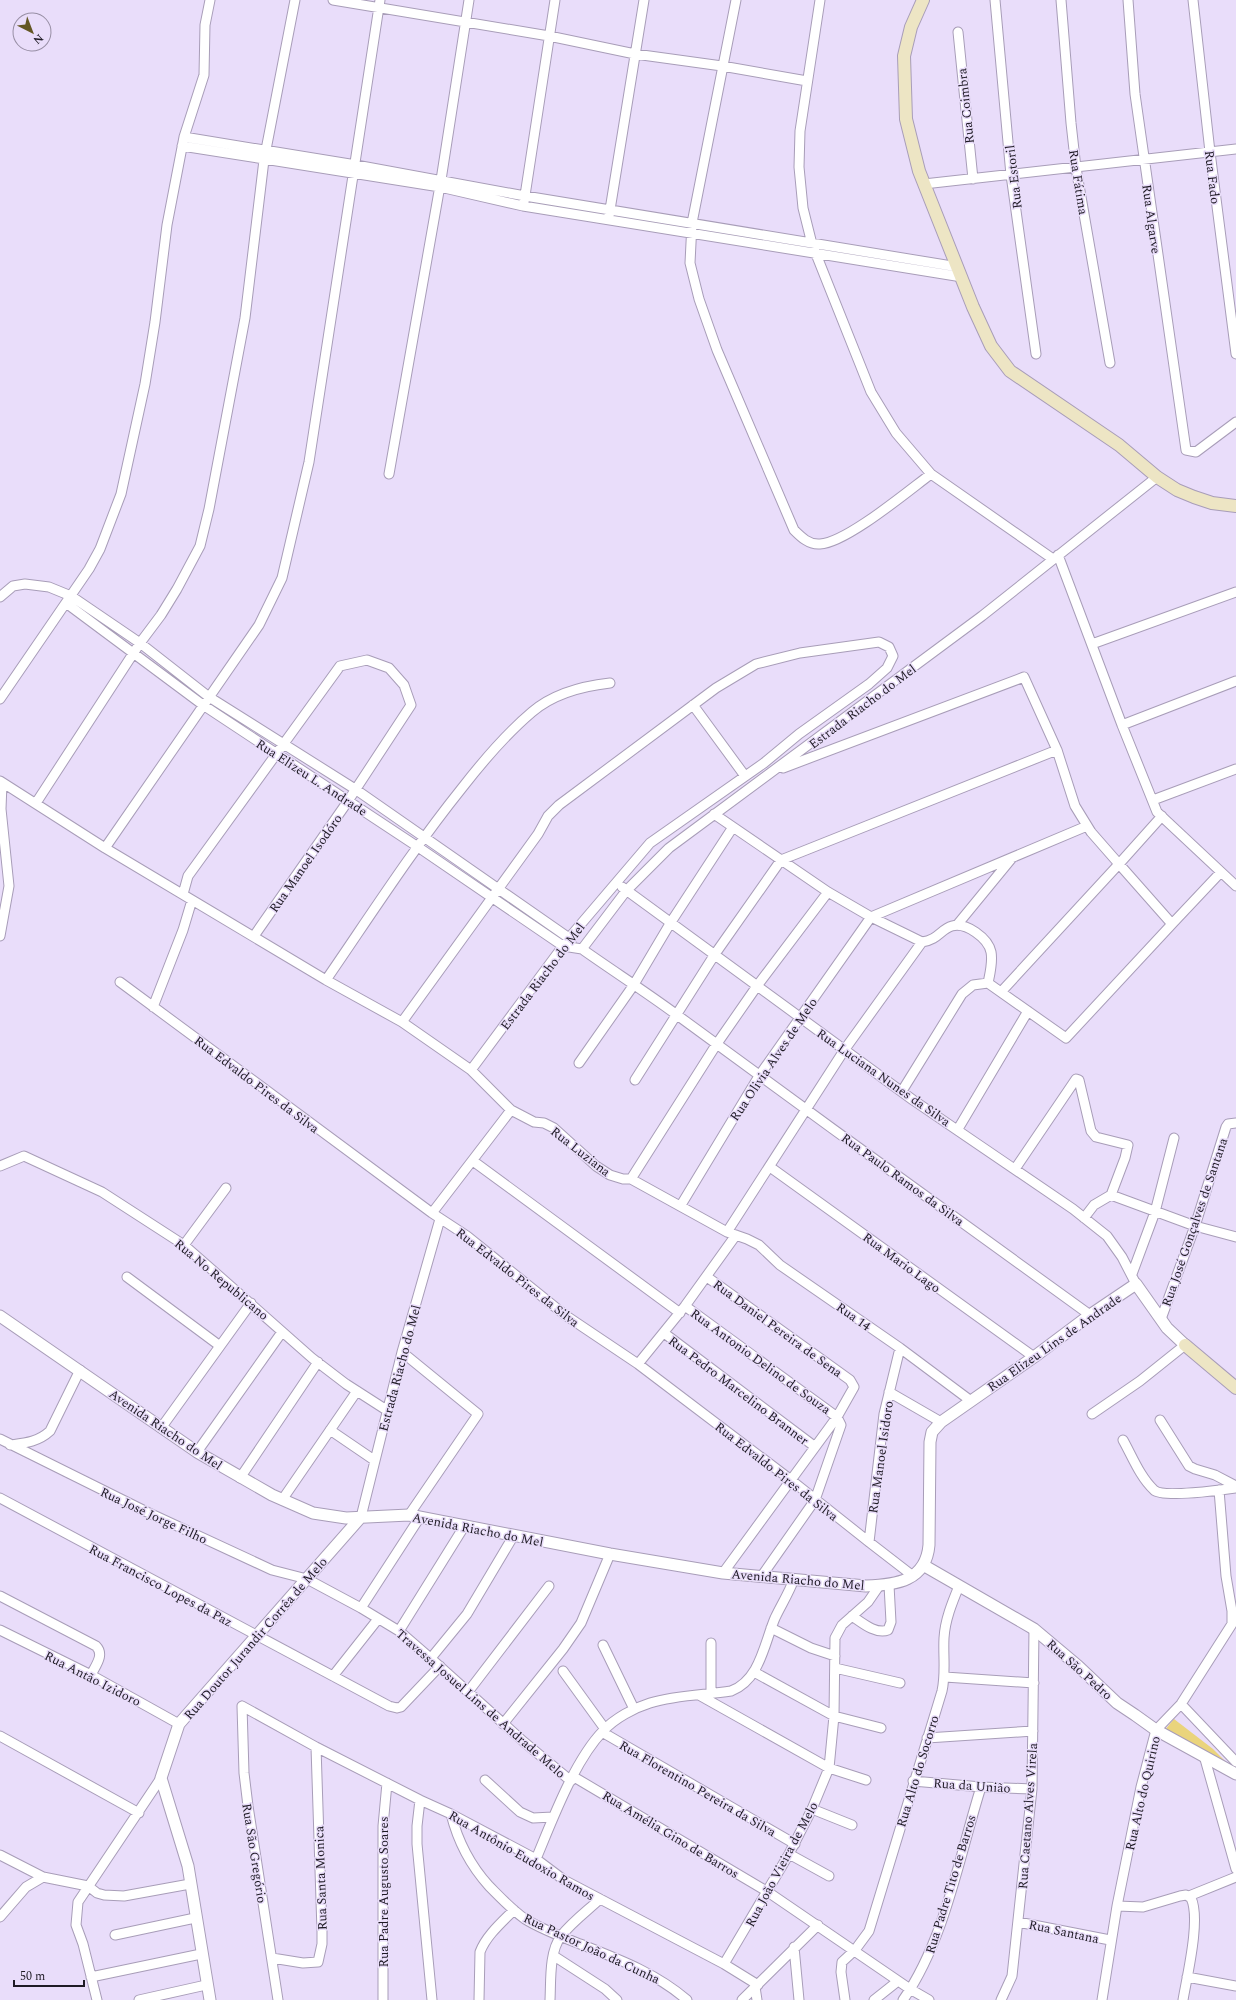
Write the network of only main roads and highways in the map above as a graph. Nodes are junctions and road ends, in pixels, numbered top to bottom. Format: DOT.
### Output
graph roads {
  1 [pos="923,0"];
  2 [pos="1236,506"];
  3 [pos="1185,1345"];
  4 [pos="1236,1388"];
  1 -- 2 [label="main road"];
  3 -- 4 [label="main road"];
}
